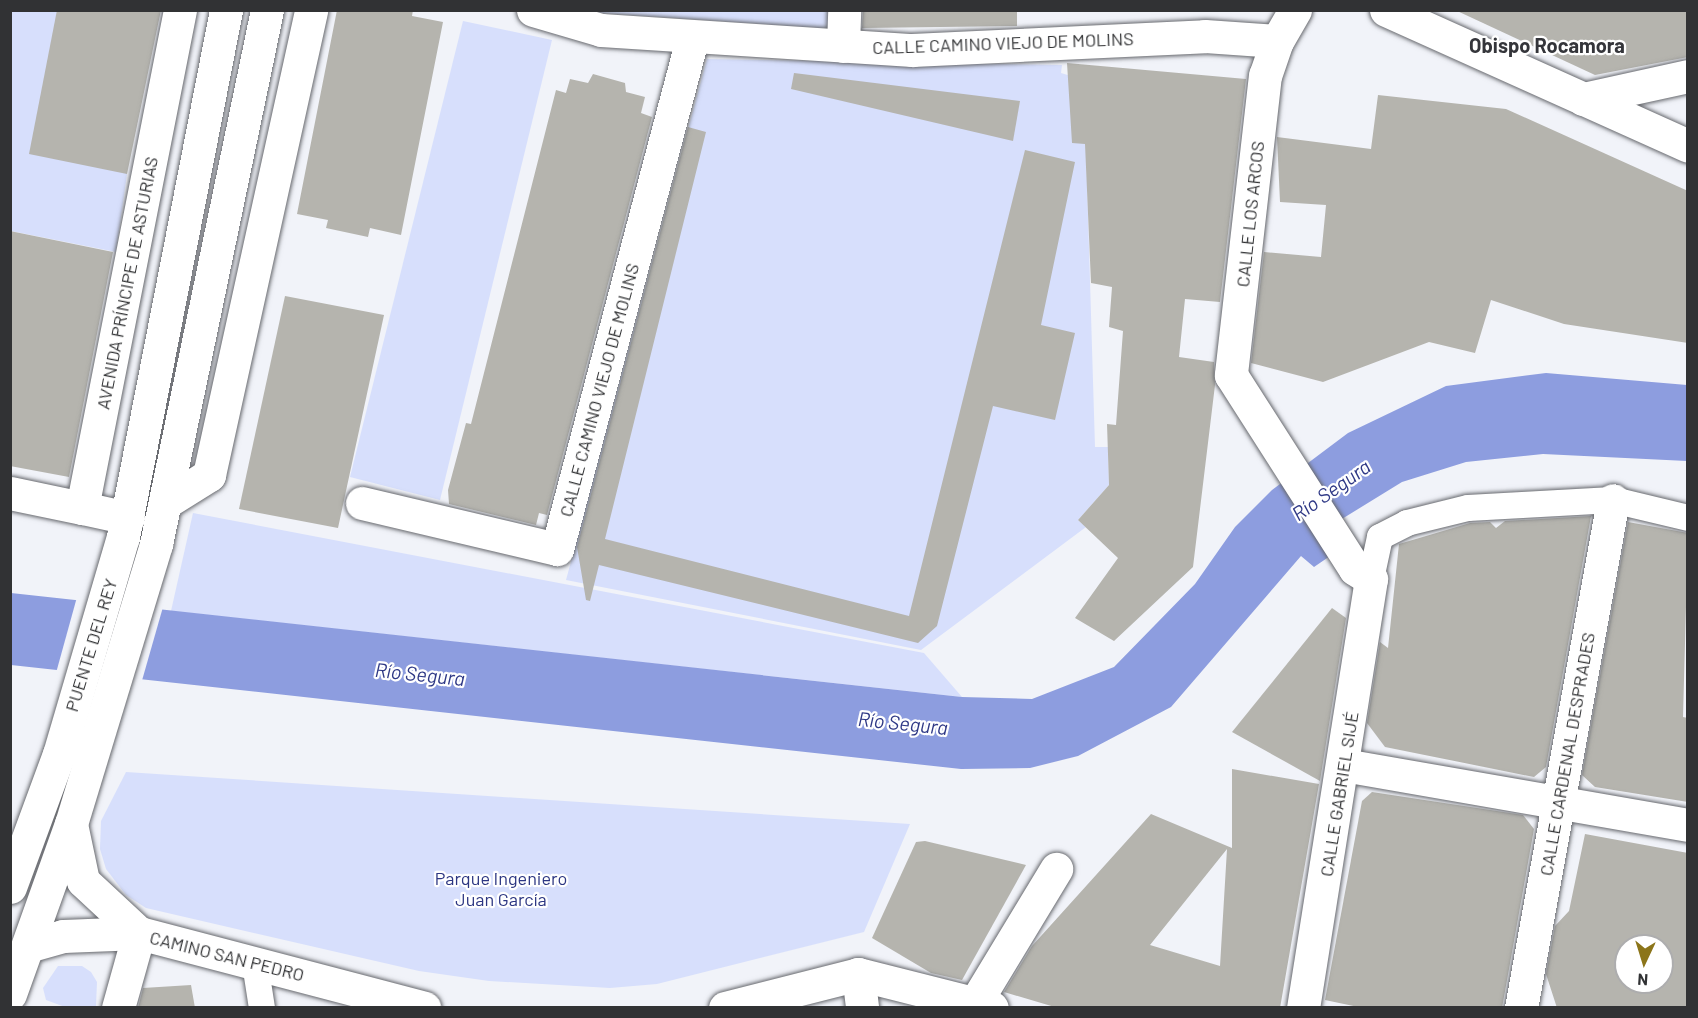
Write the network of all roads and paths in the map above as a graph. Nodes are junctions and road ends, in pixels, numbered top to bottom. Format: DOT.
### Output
graph roads {
  1 [pos="180,10"];
  2 [pos="226,10"];
  3 [pos="267,10"];
  4 [pos="311,10"];
  5 [pos="533,10"];
  6 [pos="844,10"];
  7 [pos="1295,10"];
  8 [pos="1386,10"];
  9 [pos="692,39"];
  10 [pos="1277,40"];
  11 [pos="843,46"];
  12 [pos="1688,76"];
  13 [pos="1583,99"];
  14 [pos="1688,146"];
  15 [pos="10,493"];
  16 [pos="1613,500"];
  17 [pos="166,501"];
  18 [pos="362,503"];
  19 [pos="82,508"];
  20 [pos="1688,518"];
  21 [pos="126,527"];
  22 [pos="1371,579"];
  23 [pos="74,758"];
  24 [pos="1344,765"];
  25 [pos="1558,802"];
  26 [pos="71,824"];
  27 [pos="1688,825"];
  28 [pos="1056,869"];
  29 [pos="11,884"];
  30 [pos="139,933"];
  31 [pos="28,945"];
  32 [pos="255,963"];
  33 [pos="858,974"];
  34 [pos="10,994"];
  35 [pos="983,1005"];
  36 [pos="118,1008"];
  37 [pos="262,1008"];
  38 [pos="424,1008"];
  39 [pos="725,1008"];
  40 [pos="862,1008"];
  41 [pos="1303,1008"];
  42 [pos="1521,1008"];
  1 -- 19 [label="street, AVENIDA PRÍNCIPE DE ASTURIAS"];
  2 -- 21 [label="street"];
  3 -- 17 [label="street"];
  4 -- 17 [label="street"];
  5 -- 9 [label="street, CALLE CAMINO VIEJO DE MOLINS"];
  6 -- 11 [label="street"];
  7 -- 10 [label="street, CALLE LOS ARCOS"];
  8 -- 13 [label="street"];
  9 -- 11 [label="street, CALLE CAMINO VIEJO DE MOLINS"];
  9 -- 18 [label="street, CALLE CAMINO VIEJO DE MOLINS"];
  10 -- 11 [label="street, CALLE CAMINO VIEJO DE MOLINS"];
  10 -- 22 [label="street, CALLE LOS ARCOS"];
  12 -- 13 [label="street"];
  13 -- 14 [label="street"];
  15 -- 19 [label="street"];
  16 -- 20 [label="street"];
  16 -- 22 [label="street"];
  16 -- 25 [label="street, CALLE CARDENAL DESPRADES"];
  17 -- 23 [label="street, PUENTE DEL REY"];
  19 -- 21 [label="street"];
  21 -- 23 [label="street, PUENTE DEL REY"];
  22 -- 24 [label="street, CALLE GABRIEL SIJÉ"];
  23 -- 26 [label="street"];
  23 -- 29 [label="street"];
  24 -- 25 [label="street"];
  24 -- 41 [label="street, CALLE GABRIEL SIJÉ"];
  25 -- 27 [label="street"];
  25 -- 42 [label="street, CALLE CARDENAL DESPRADES"];
  26 -- 30 [label="street"];
  26 -- 31 [label="street"];
  28 -- 35 [label="street"];
  30 -- 31 [label="street, CAMINO SAN PEDRO"];
  30 -- 32 [label="street, CAMINO SAN PEDRO"];
  30 -- 36 [label="street"];
  31 -- 34 [label="street"];
  32 -- 37 [label="street"];
  32 -- 38 [label="street, CAMINO SAN PEDRO"];
  33 -- 35 [label="street"];
  33 -- 39 [label="street"];
  33 -- 40 [label="street"];
}
